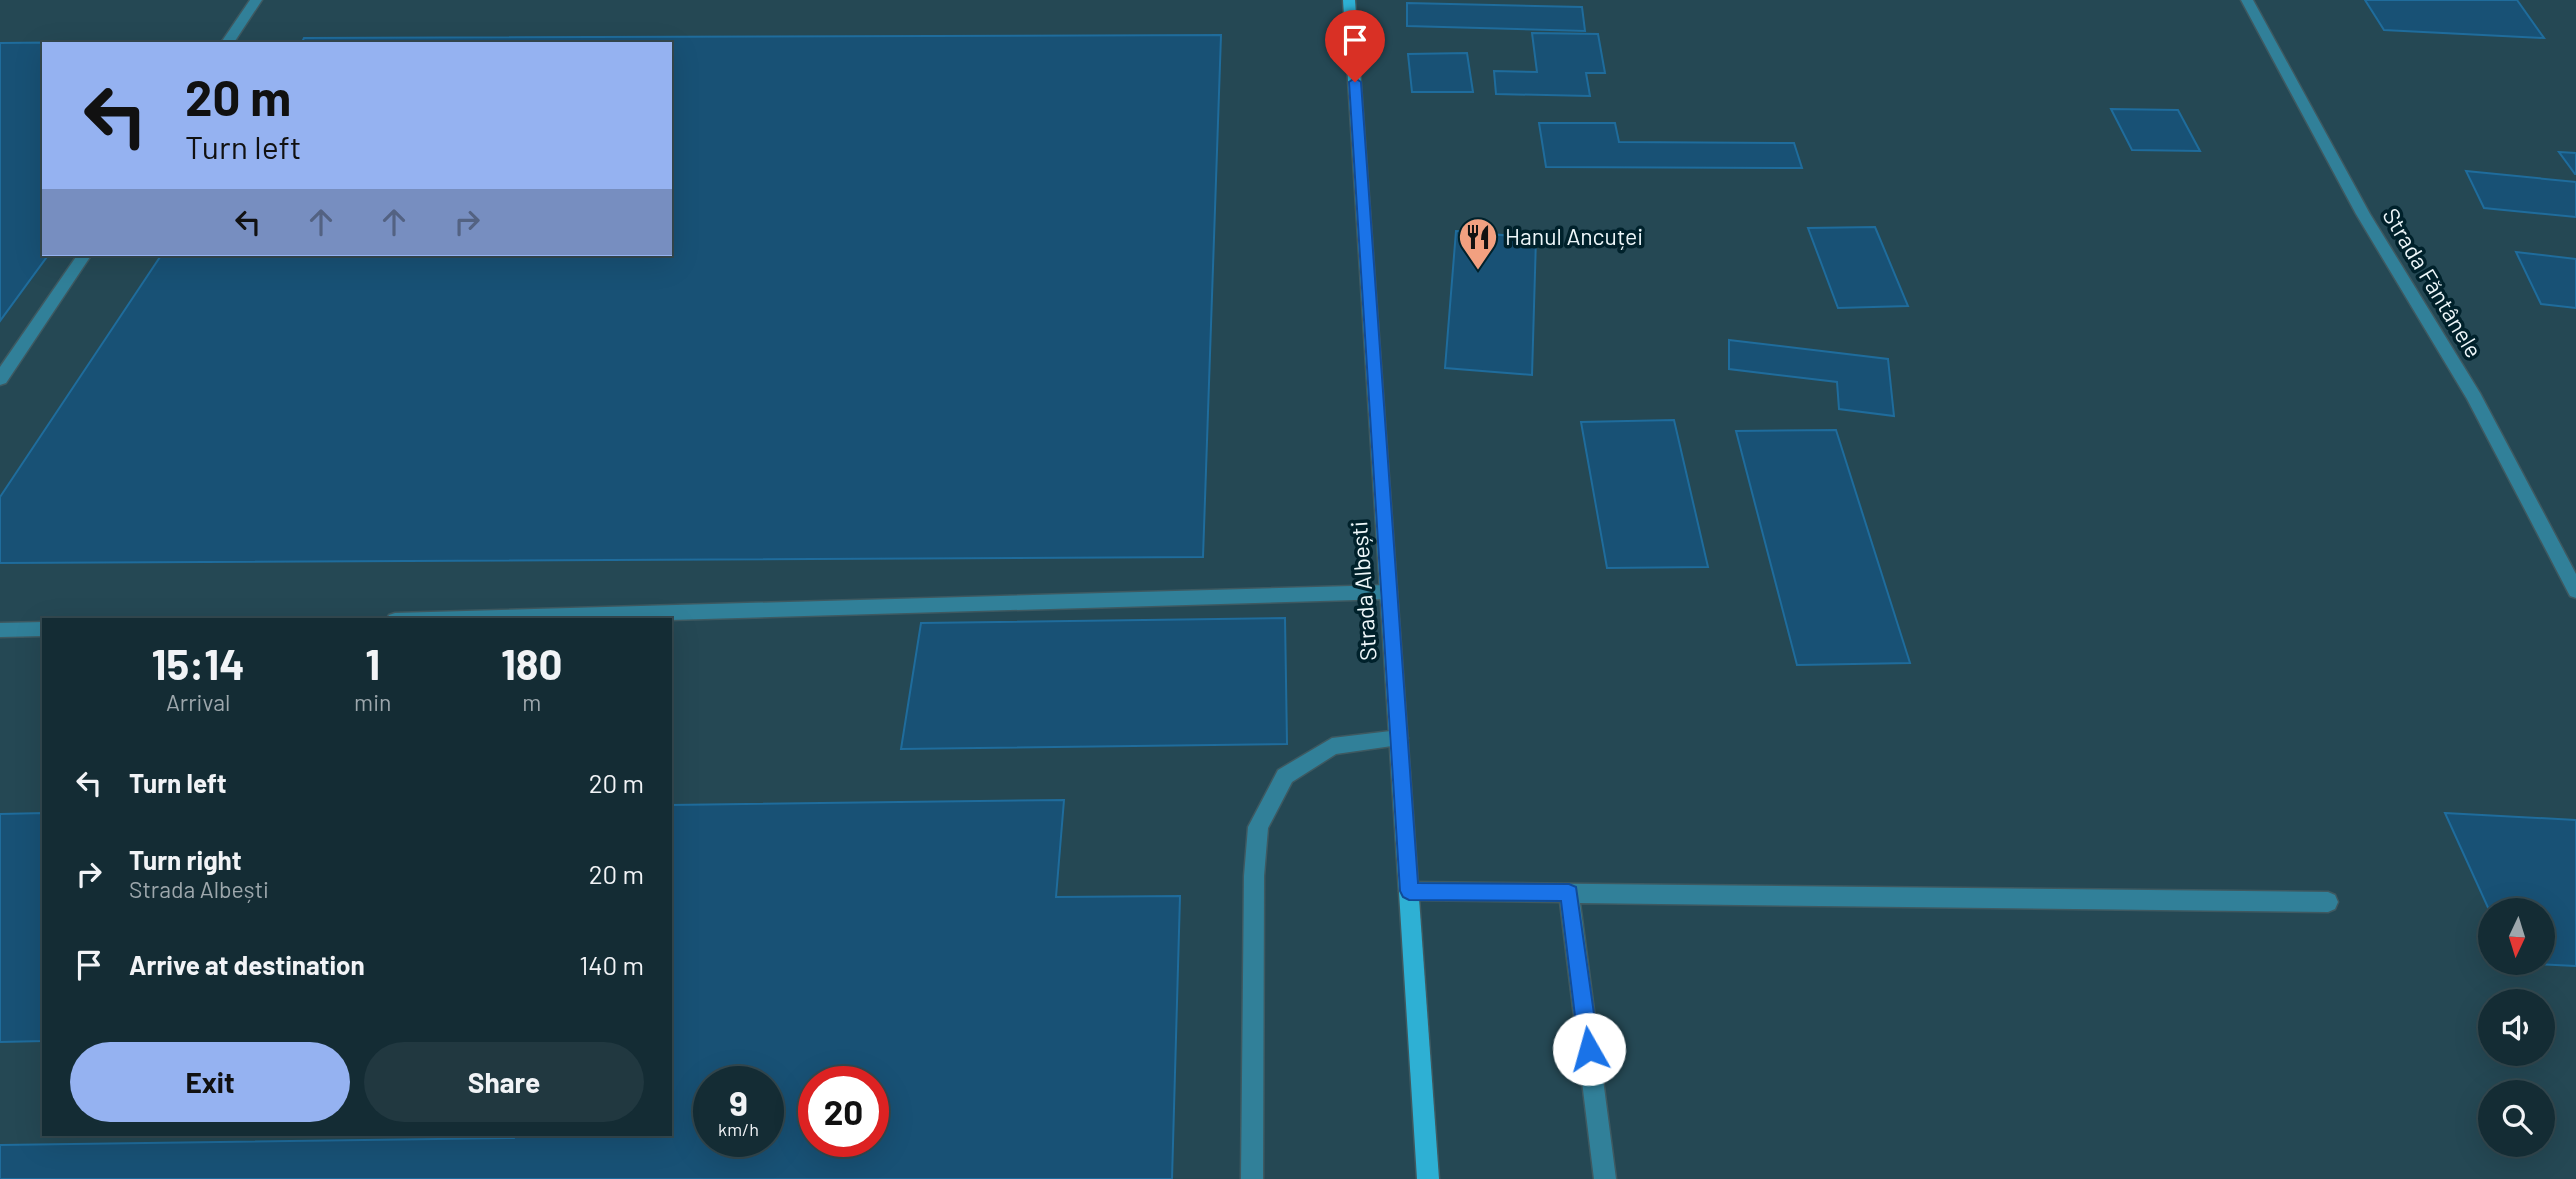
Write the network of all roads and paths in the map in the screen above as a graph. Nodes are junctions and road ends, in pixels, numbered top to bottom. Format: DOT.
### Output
graph roads {
  1 [pos="256,0"];
  2 [pos="1349,0"];
  3 [pos="2247,0"];
  4 [pos="227,42"];
  5 [pos="84,256"];
  6 [pos="0,379"];
  7 [pos="2576,591"];
  8 [pos="1388,592"];
  9 [pos="466,618"];
  10 [pos="42,629"];
  11 [pos="0,630"];
  12 [pos="1399,738"];
  13 [pos="1409,891"];
  14 [pos="1569,893"];
  15 [pos="2328,902"];
  16 [pos="1252,1179"];
  17 [pos="1428,1179"];
  18 [pos="1605,1179"];
  1 -- 4 [label="street"];
  2 -- 8 [label="main road, Strada Albești"];
  3 -- 7 [label="street, Strada Făntânele"];
  5 -- 6 [label="street"];
  8 -- 9 [label="street"];
  8 -- 12 [label="main road, Strada Albești"];
  10 -- 11 [label="street"];
  12 -- 13 [label="main road, Strada Albești"];
  12 -- 16 [label="street"];
  13 -- 14 [label="street"];
  13 -- 17 [label="main road, Strada Albești"];
  14 -- 15 [label="street"];
  14 -- 18 [label="street"];
}
